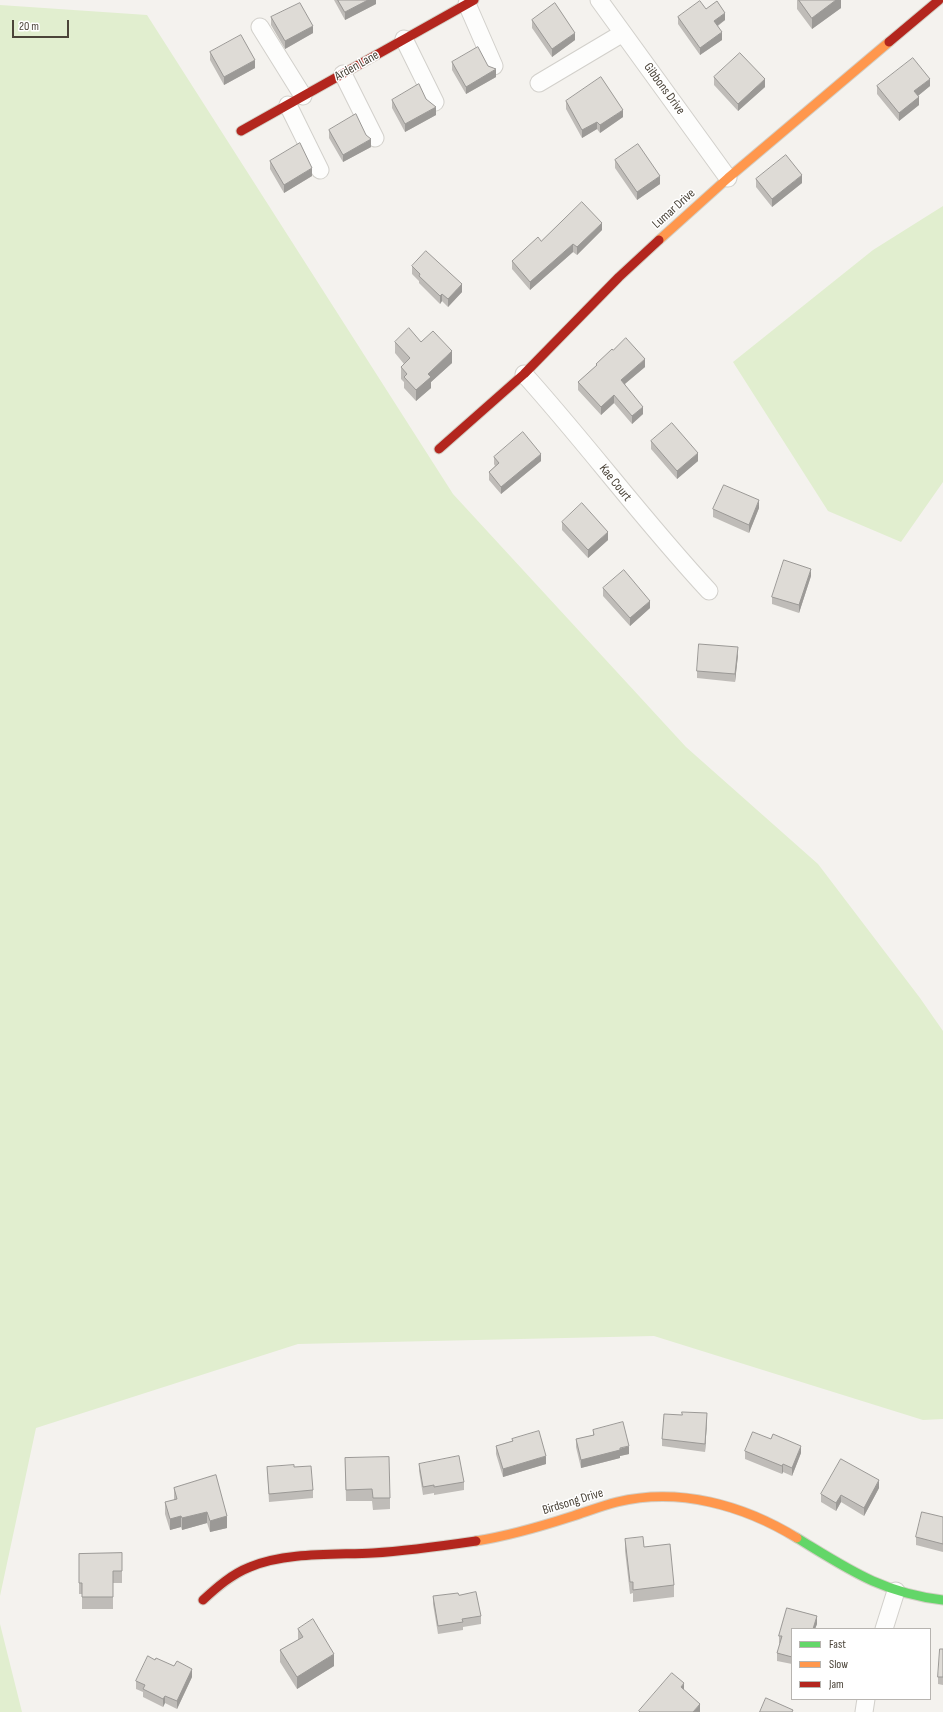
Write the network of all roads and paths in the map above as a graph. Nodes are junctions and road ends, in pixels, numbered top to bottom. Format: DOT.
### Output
graph roads {
  1 [pos="599,0"];
  2 [pos="939,0"];
  3 [pos="470,2"];
  4 [pos="260,27"];
  5 [pos="623,33"];
  6 [pos="404,39"];
  7 [pos="494,66"];
  8 [pos="343,74"];
  9 [pos="539,83"];
  10 [pos="303,96"];
  11 [pos="435,102"];
  12 [pos="288,105"];
  13 [pos="241,131"];
  14 [pos="375,138"];
  15 [pos="320,170"];
  16 [pos="728,178"];
  17 [pos="524,374"];
  18 [pos="439,449"];
  19 [pos="709,590"];
  20 [pos="896,1591"];
  21 [pos="203,1600"];
  22 [pos="943,1600"];
  23 [pos="884,1628"];
  24 [pos="866,1700"];
  25 [pos="864,1712"];
  1 -- 5 [label="street, Gibbons Drive"];
  2 -- 16 [label="street, Lumar Drive"];
  3 -- 6 [label="street, Arden Lane"];
  3 -- 7 [label="street"];
  4 -- 10 [label="street"];
  5 -- 9 [label="street"];
  5 -- 16 [label="street, Gibbons Drive"];
  6 -- 8 [label="street, Arden Lane"];
  6 -- 11 [label="street"];
  8 -- 10 [label="street, Arden Lane"];
  8 -- 14 [label="street"];
  10 -- 12 [label="street, Arden Lane"];
  12 -- 13 [label="street, Arden Lane"];
  12 -- 15 [label="street"];
  16 -- 17 [label="street, Lumar Drive"];
  17 -- 18 [label="street, Lumar Drive"];
  17 -- 19 [label="street, Kae Court"];
  20 -- 21 [label="street, Birdsong Drive"];
  20 -- 22 [label="street, Birdsong Drive"];
  20 -- 23 [label="street"];
  24 -- 25 [label="street"];
}
